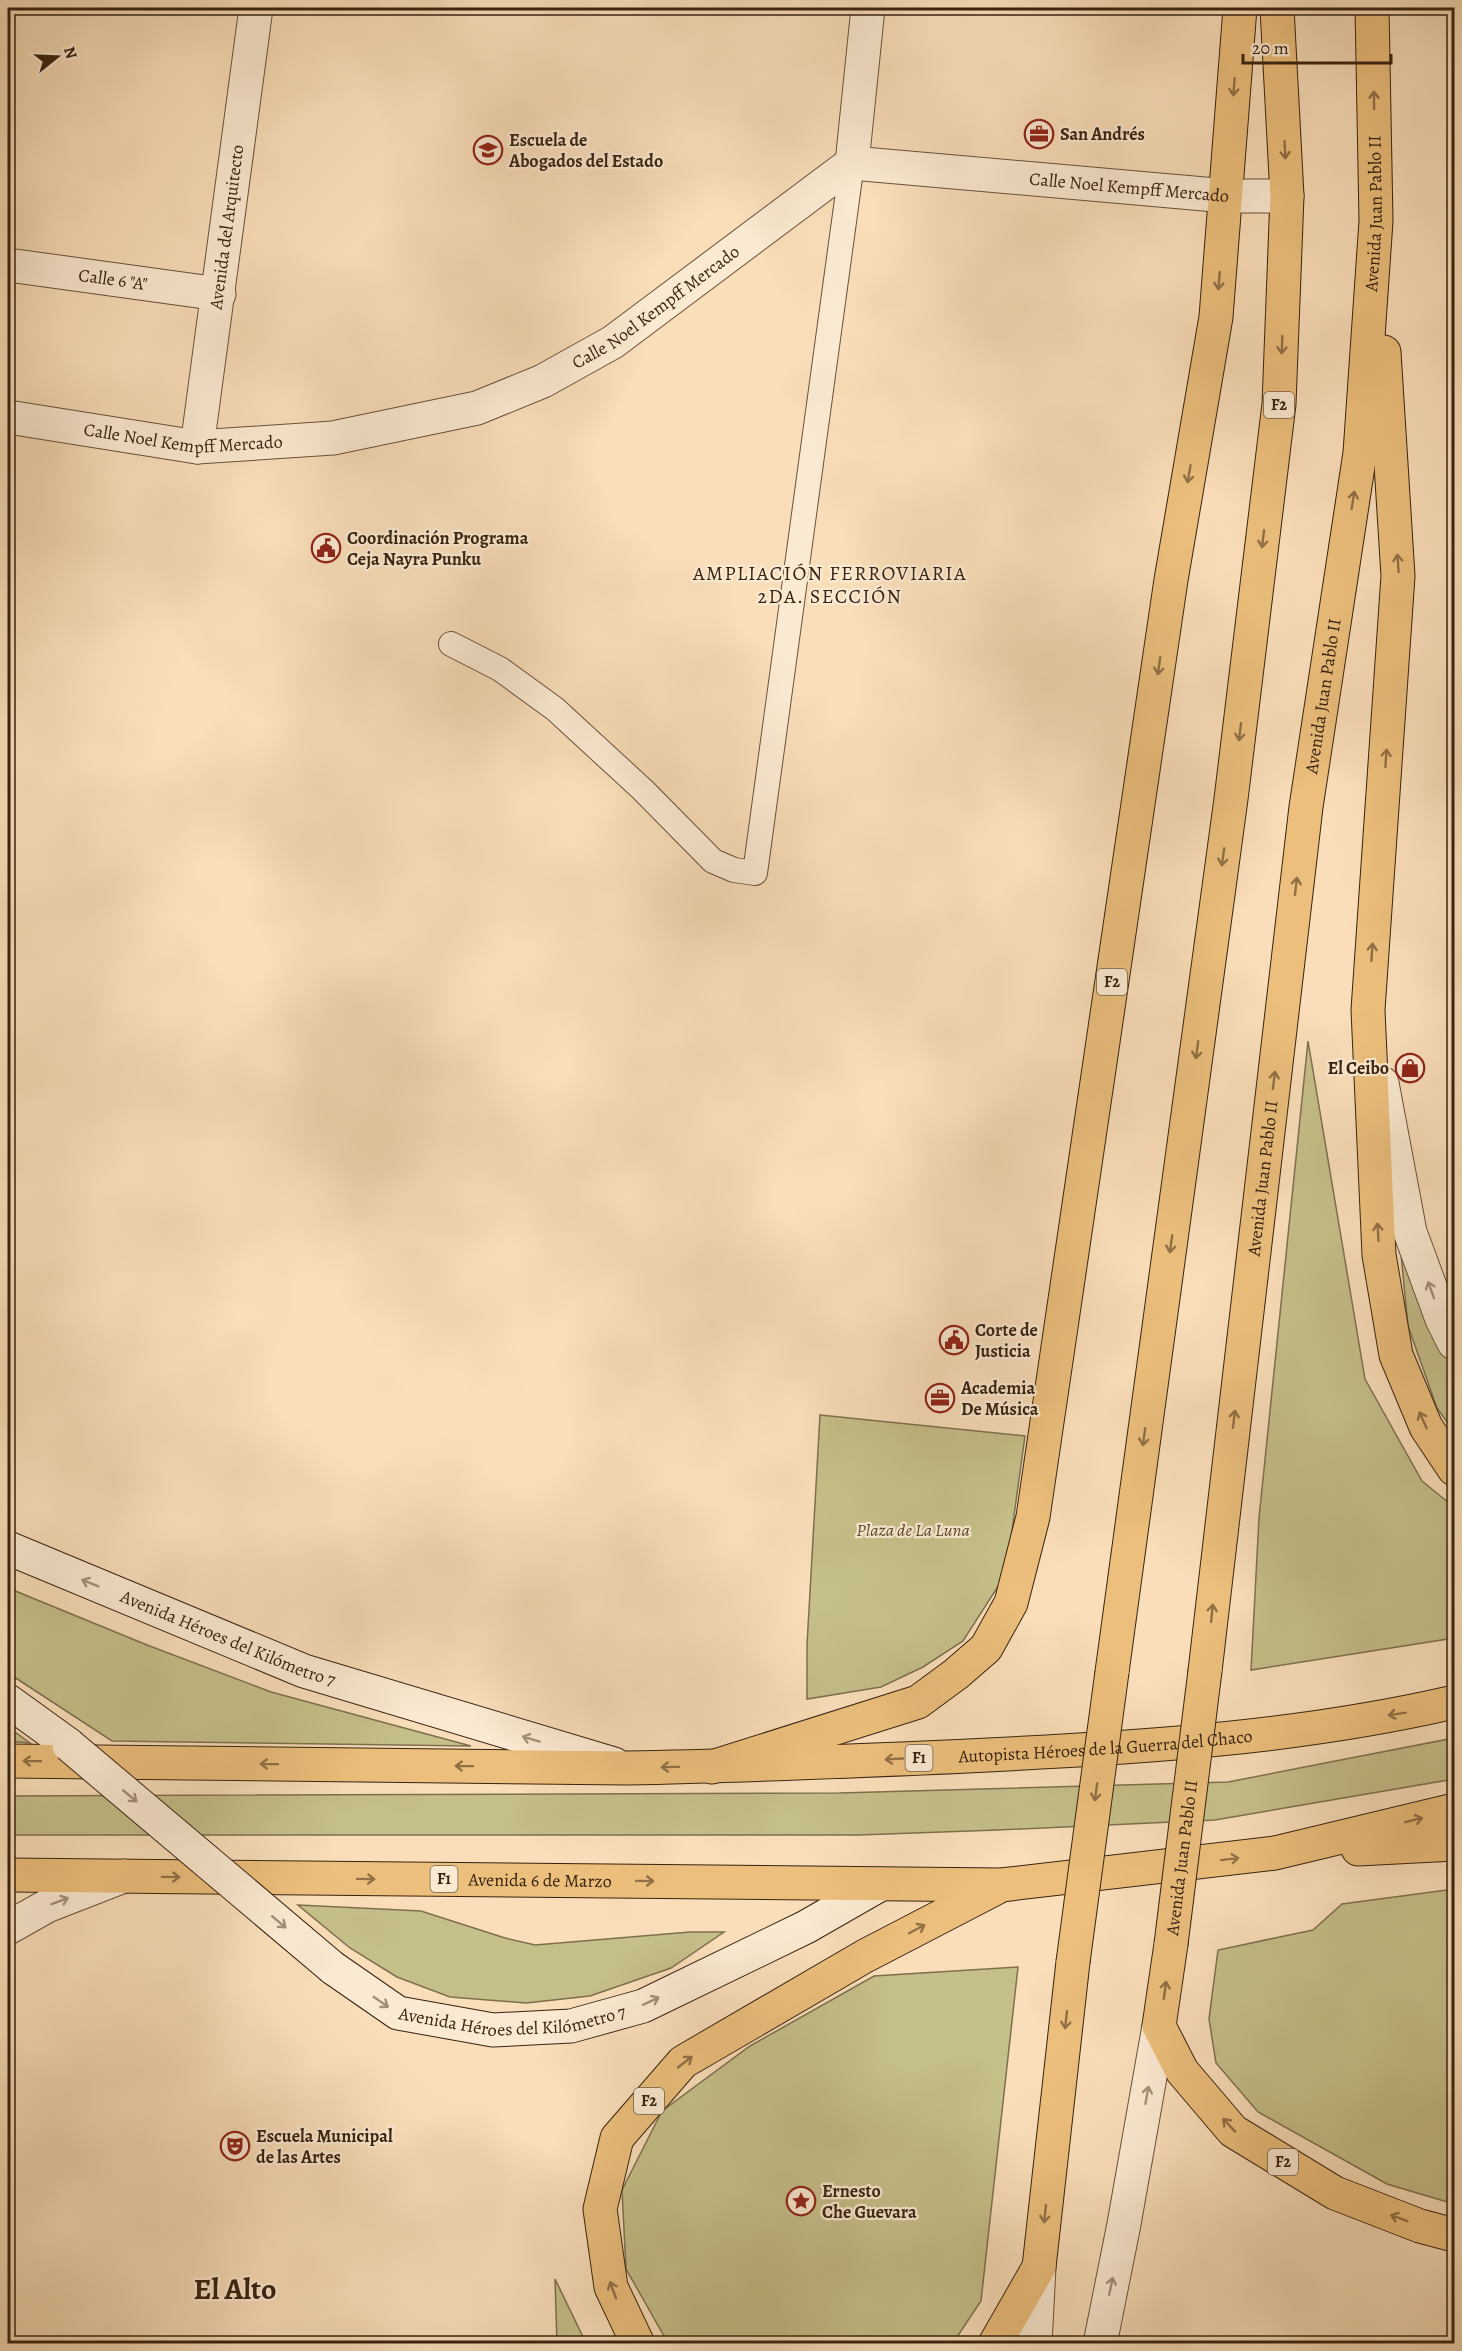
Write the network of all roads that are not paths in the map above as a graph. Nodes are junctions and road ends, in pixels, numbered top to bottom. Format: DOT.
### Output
graph roads {
  1 [pos="256,8"];
  2 [pos="868,8"];
  3 [pos="1240,8"];
  4 [pos="1277,8"];
  5 [pos="1372,8"];
  6 [pos="852,163"];
  7 [pos="1227,196"];
  8 [pos="1287,196"];
  9 [pos="1376,221"];
  10 [pos="8,265"];
  11 [pos="219,294"];
  12 [pos="8,417"];
  13 [pos="197,447"];
  14 [pos="451,644"];
  15 [pos="1368,1010"];
  16 [pos="1455,1343"];
  17 [pos="1455,1469"];
  18 [pos="8,1548"];
  19 [pos="8,1701"];
  20 [pos="1455,1702"];
  21 [pos="8,1761"];
  22 [pos="715,1767"];
  23 [pos="627,1768"];
  24 [pos="1455,1810"];
  25 [pos="1455,1844"];
  26 [pos="1270,1854"];
  27 [pos="8,1875"];
  28 [pos="124,1876"];
  29 [pos="881,1884"];
  30 [pos="1001,1885"];
  31 [pos="8,1928"];
  32 [pos="1160,2026"];
  33 [pos="1455,2235"];
  34 [pos="1039,2267"];
  35 [pos="638,2343"];
  36 [pos="995,2343"];
  37 [pos="1035,2343"];
  38 [pos="1100,2343"];
  1 -- 11 [label="street, Avenida del Arquitecto"];
  2 -- 6 [label="street"];
  3 -- 7 [label="highway, F2, one-way"];
  4 -- 8 [label="highway, F2, one-way"];
  9 -- 5 [label="highway, Avenida Juan Pablo II, one-way"];
  6 -- 7 [label="street, Calle Noel Kempff Mercado"];
  6 -- 13 [label="street, Calle Noel Kempff Mercado"];
  6 -- 14 [label="lane"];
  7 -- 8 [label="street, Calle Noel Kempff Mercado"];
  7 -- 22 [label="highway, F2, one-way"];
  8 -- 34 [label="highway, F2, one-way, bridge"];
  15 -- 9 [label="highway, one-way"];
  32 -- 9 [label="highway, Avenida Juan Pablo II, one-way, bridge"];
  10 -- 11 [label="street, Calle 6 \"A\""];
  11 -- 13 [label="street, Avenida del Arquitecto"];
  12 -- 13 [label="street, Calle Noel Kempff Mercado"];
  16 -- 15 [label="street, one-way"];
  17 -- 15 [label="highway, one-way"];
  23 -- 18 [label="street, Avenida Héroes del Kilómetro 7, one-way"];
  19 -- 29 [label="street, Avenida Héroes del Kilómetro 7, one-way, bridge"];
  20 -- 22 [label="highway, Autopista Héroes de la Guerra del Chaco / F1, one-way"];
  23 -- 21 [label="highway, F1, one-way"];
  22 -- 23 [label="highway, F1, one-way"];
  26 -- 24 [label="highway, F2, one-way"];
  25 -- 26 [label="highway, F2"];
  30 -- 26 [label="highway, F2, one-way"];
  27 -- 28 [label="highway, Avenida 6 de Marzo / F1"];
  28 -- 29 [label="highway, Avenida 6 de Marzo / F1, one-way"];
  31 -- 28 [label="street, one-way"];
  29 -- 30 [label="highway, Avenida 6 de Marzo / F1"];
  35 -- 30 [label="highway, F2, one-way"];
  33 -- 32 [label="highway, F2, one-way"];
  38 -- 32 [label="street, Avenida Juan Pablo II, one-way"];
  34 -- 36 [label="highway, F2"];
  34 -- 37 [label="street"];
}
